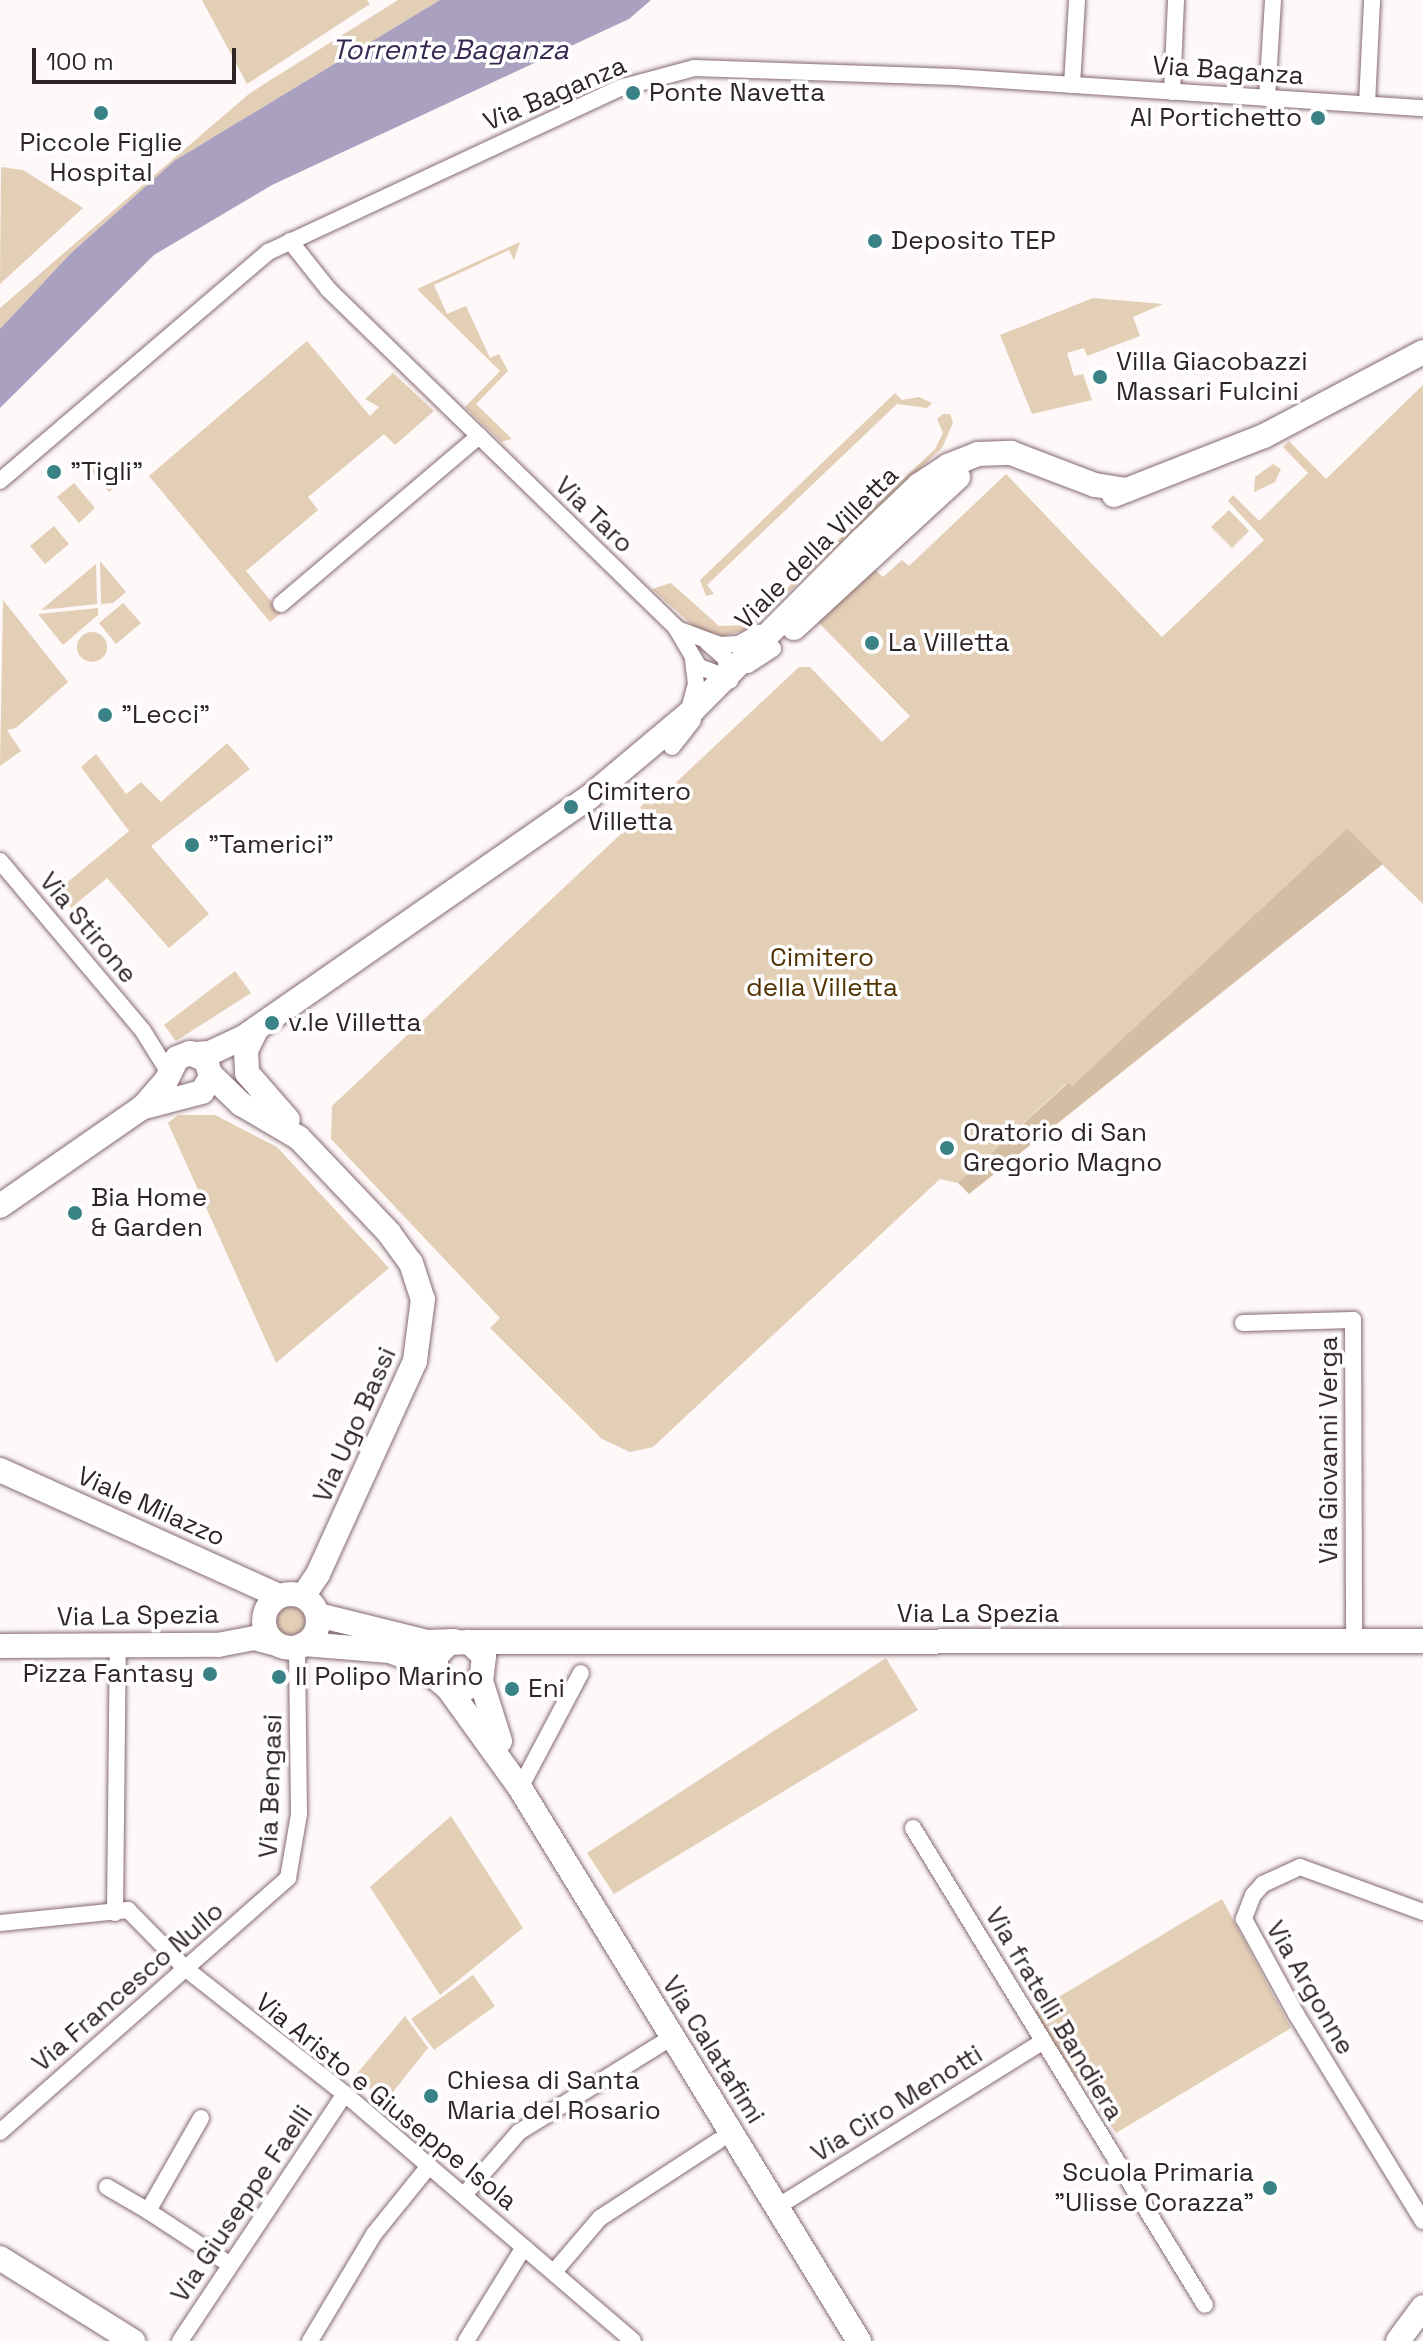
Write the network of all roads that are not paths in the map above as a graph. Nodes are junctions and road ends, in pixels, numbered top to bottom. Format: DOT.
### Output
graph roads {
  1 [pos="1077,0"];
  2 [pos="1176,0"];
  3 [pos="1273,0"];
  4 [pos="1372,0"];
  5 [pos="1072,85"];
  6 [pos="1172,92"];
  7 [pos="1267,98"];
  8 [pos="1367,104"];
  9 [pos="1423,108"];
  10 [pos="290,241"];
  11 [pos="1423,352"];
  12 [pos="479,436"];
  13 [pos="0,480"];
  14 [pos="1127,490"];
  15 [pos="281,604"];
  16 [pos="778,621"];
  17 [pos="676,628"];
  18 [pos="708,643"];
  19 [pos="773,649"];
  20 [pos="693,657"];
  21 [pos="729,677"];
  22 [pos="682,721"];
  23 [pos="672,747"];
  24 [pos="587,799"];
  25 [pos="0,861"];
  26 [pos="139,1026"];
  27 [pos="252,1031"];
  28 [pos="192,1053"];
  29 [pos="169,1073"];
  30 [pos="211,1074"];
  31 [pos="191,1096"];
  32 [pos="243,1105"];
  33 [pos="141,1108"];
  34 [pos="306,1144"];
  35 [pos="0,1206"];
  36 [pos="1243,1323"];
  37 [pos="0,1470"];
  38 [pos="300,1603"];
  39 [pos="462,1641"];
  40 [pos="1423,1641"];
  41 [pos="1354,1642"];
  42 [pos="533,1644"];
  43 [pos="118,1645"];
  44 [pos="292,1645"];
  45 [pos="0,1646"];
  46 [pos="581,1673"];
  47 [pos="482,1679"];
  48 [pos="442,1681"];
  49 [pos="520,1788"];
  50 [pos="913,1828"];
  51 [pos="288,1878"];
  52 [pos="1423,1912"];
  53 [pos="115,1913"];
  54 [pos="0,1923"];
  55 [pos="186,1969"];
  56 [pos="672,2037"];
  57 [pos="1042,2042"];
  58 [pos="345,2094"];
  59 [pos="201,2118"];
  60 [pos="0,2132"];
  61 [pos="718,2141"];
  62 [pos="429,2166"];
  63 [pos="107,2187"];
  64 [pos="464,2195"];
  65 [pos="777,2207"];
  66 [pos="148,2211"];
  67 [pos="1423,2221"];
  68 [pos="524,2247"];
  69 [pos="0,2258"];
  70 [pos="229,2264"];
  71 [pos="554,2272"];
  72 [pos="1205,2305"];
  73 [pos="1423,2307"];
  74 [pos="1423,2326"];
  75 [pos="622,2337"];
  76 [pos="133,2341"];
  77 [pos="180,2341"];
  78 [pos="310,2341"];
  79 [pos="466,2341"];
  80 [pos="859,2341"];
  81 [pos="1398,2341"];
  82 [pos="1413,2341"];
  1 -- 5 [label="street"];
  2 -- 6 [label="street"];
  3 -- 7 [label="street"];
  4 -- 8 [label="street"];
  5 -- 6 [label="street, Via Baganza"];
  5 -- 10 [label="street, Via Baganza"];
  6 -- 7 [label="street, Via Baganza"];
  7 -- 8 [label="street, Via Baganza"];
  8 -- 9 [label="street, Via Baganza"];
  10 -- 12 [label="street, Via Taro"];
  10 -- 13 [label="street, Via Baganza"];
  11 -- 14 [label="street, Viale della Villetta"];
  12 -- 15 [label="street"];
  12 -- 17 [label="street, Via Taro"];
  14 -- 16 [label="street, Viale della Villetta"];
  14 -- 19 [label="street, Viale della Villetta"];
  16 -- 18 [label="street"];
  16 -- 21 [label="street, Viale della Villetta"];
  17 -- 18 [label="street, Via Taro"];
  17 -- 20 [label="street, Via Taro"];
  18 -- 21 [label="street, Via Taro"];
  19 -- 21 [label="street"];
  19 -- 23 [label="street, Viale della Villetta"];
  20 -- 21 [label="street, Via Taro"];
  20 -- 22 [label="street"];
  21 -- 22 [label="street, Viale della Villetta"];
  21 -- 23 [label="street"];
  22 -- 24 [label="street, Viale della Villetta"];
  23 -- 24 [label="street, Viale della Villetta"];
  24 -- 27 [label="street, Viale della Villetta"];
  25 -- 26 [label="street, Via Stirone"];
  26 -- 28 [label="street, Via Stirone"];
  26 -- 29 [label="street, Via Stirone"];
  27 -- 28 [label="street, Viale della Villetta"];
  27 -- 30 [label="street, Viale della Villetta"];
  27 -- 34 [label="street"];
  28 -- 29 [label="street"];
  28 -- 30 [label="street"];
  29 -- 31 [label="street"];
  29 -- 33 [label="street"];
  30 -- 31 [label="street"];
  30 -- 32 [label="street, Via Ugo Bassi"];
  31 -- 32 [label="street, Via Ugo Bassi"];
  31 -- 33 [label="street"];
  32 -- 34 [label="street, Via Ugo Bassi"];
  33 -- 35 [label="street"];
  34 -- 38 [label="street, Via Ugo Bassi"];
  36 -- 41 [label="street, Via Giovanni Verga"];
  37 -- 38 [label="street, Viale Milazzo"];
  38 -- 39 [label="street, Via La Spezia"];
  38 -- 44 [label="street"];
  38 -- 44 [label="street"];
  39 -- 42 [label="street, Via La Spezia"];
  39 -- 47 [label="street"];
  39 -- 48 [label="street"];
  40 -- 41 [label="street, Via La Spezia"];
  41 -- 42 [label="street, Via La Spezia"];
  42 -- 47 [label="street, Via La Spezia"];
  43 -- 44 [label="street, Via La Spezia"];
  43 -- 45 [label="street, Via La Spezia"];
  43 -- 53 [label="street"];
  44 -- 48 [label="street, Via La Spezia"];
  44 -- 51 [label="street, Via Bengasi"];
  46 -- 49 [label="street"];
  47 -- 48 [label="street, Via La Spezia"];
  47 -- 49 [label="street, Via Calatafimi"];
  48 -- 49 [label="street, Via Calatafimi"];
  49 -- 56 [label="street, Via Calatafimi"];
  50 -- 57 [label="street, Via fratelli Bandiera"];
  51 -- 55 [label="street, Via Francesco Nullo"];
  52 -- 67 [label="street, Via Argonne"];
  53 -- 54 [label="street"];
  53 -- 55 [label="street, Via Aristo e Giuseppe Isola"];
  55 -- 58 [label="street, Via Aristo e Giuseppe Isola"];
  55 -- 60 [label="street, Via Francesco Nullo"];
  56 -- 64 [label="street"];
  56 -- 65 [label="street, Via Calatafimi"];
  57 -- 65 [label="street, Via Ciro Menotti"];
  57 -- 72 [label="street, Via fratelli Bandiera"];
  58 -- 62 [label="street, Via Aristo e Giuseppe Isola"];
  58 -- 70 [label="street, Via Giuseppe Faelli"];
  59 -- 66 [label="street"];
  61 -- 71 [label="street"];
  62 -- 64 [label="street, Via Aristo e Giuseppe Isola"];
  62 -- 78 [label="street"];
  63 -- 66 [label="street"];
  64 -- 68 [label="street, Via Aristo e Giuseppe Isola"];
  65 -- 80 [label="street, Via Calatafimi"];
  66 -- 70 [label="street"];
  68 -- 71 [label="street, Via Aristo e Giuseppe Isola"];
  68 -- 79 [label="street"];
  69 -- 76 [label="street"];
  70 -- 77 [label="street, Via Giuseppe Faelli"];
  71 -- 75 [label="street, Via Aristo e Giuseppe Isola"];
  73 -- 81 [label="street"];
  74 -- 82 [label="street"];
}
